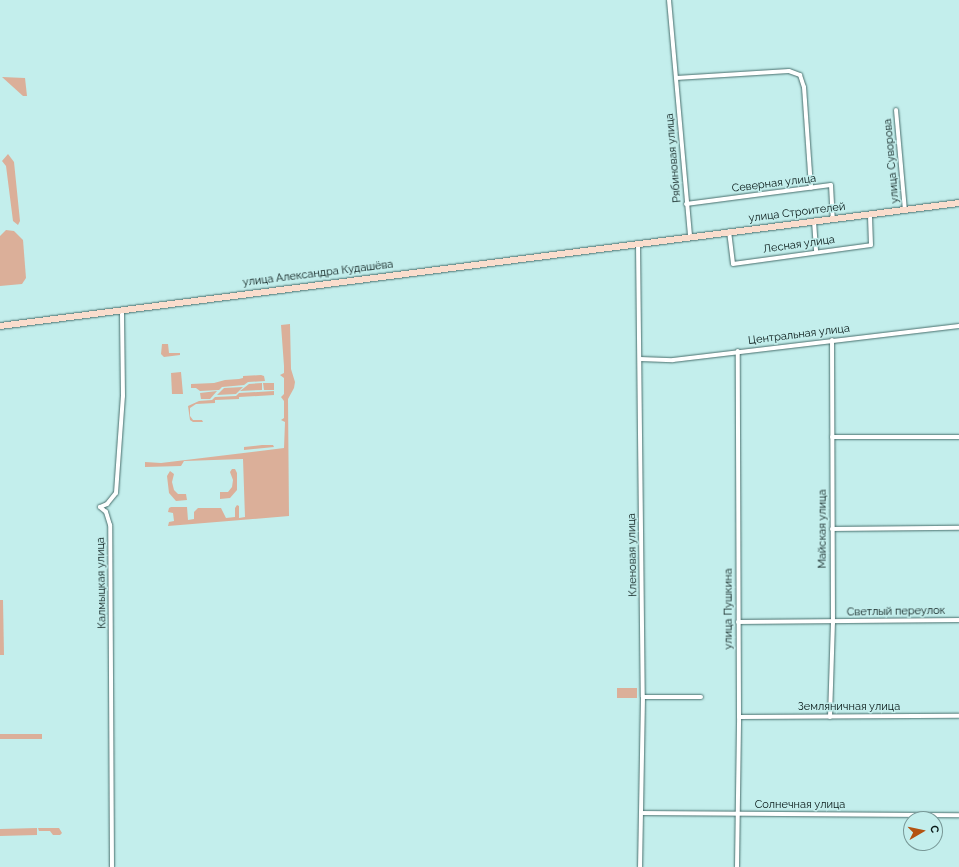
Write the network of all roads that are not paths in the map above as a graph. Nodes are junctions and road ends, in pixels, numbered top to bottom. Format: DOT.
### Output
graph roads {
  1 [pos="669,0"];
  2 [pos="676,78"];
  3 [pos="896,110"];
  4 [pos="811,188"];
  5 [pos="959,203"];
  6 [pos="686,204"];
  7 [pos="905,210"];
  8 [pos="870,214"];
  9 [pos="833,219"];
  10 [pos="814,221"];
  11 [pos="729,231"];
  12 [pos="690,236"];
  13 [pos="638,243"];
  14 [pos="816,252"];
  15 [pos="122,310"];
  16 [pos="0,326"];
  17 [pos="959,326"];
  18 [pos="832,340"];
  19 [pos="738,351"];
  20 [pos="640,359"];
  21 [pos="832,437"];
  22 [pos="959,437"];
  23 [pos="959,528"];
  24 [pos="832,529"];
  25 [pos="959,620"];
  26 [pos="738,622"];
  27 [pos="833,622"];
  28 [pos="643,697"];
  29 [pos="701,697"];
  30 [pos="830,716"];
  31 [pos="959,716"];
  32 [pos="739,717"];
  33 [pos="642,813"];
  34 [pos="737,815"];
  35 [pos="959,816"];
  36 [pos="112,867"];
  37 [pos="640,867"];
  38 [pos="737,867"];
  1 -- 2 [label="street, Рябиновая улица"];
  2 -- 4 [label="street"];
  2 -- 6 [label="street, Рябиновая улица"];
  3 -- 7 [label="street, улица Суворова"];
  4 -- 6 [label="street, Северная улица"];
  4 -- 9 [label="street, Северная улица"];
  5 -- 7 [label="main road, улица Строителей"];
  6 -- 12 [label="street, Рябиновая улица"];
  7 -- 8 [label="main road, улица Строителей"];
  8 -- 9 [label="main road, улица Строителей"];
  8 -- 14 [label="street, Лесная улица"];
  9 -- 10 [label="main road, улица Строителей"];
  10 -- 11 [label="main road, улица Строителей"];
  10 -- 14 [label="street"];
  11 -- 12 [label="main road, улица Строителей"];
  11 -- 14 [label="street, Лесная улица"];
  12 -- 13 [label="main road, улица Строителей"];
  13 -- 15 [label="main road, улица Александра Кудашёва"];
  13 -- 20 [label="street, Кленовая улица"];
  15 -- 16 [label="main road, улица Александра Кудашёва"];
  15 -- 36 [label="street, Калмыцкая улица"];
  17 -- 18 [label="street, Центральная улица"];
  18 -- 19 [label="street, Центральная улица"];
  18 -- 21 [label="street, Майская улица"];
  19 -- 20 [label="street, Центральная улица"];
  19 -- 26 [label="street, улица Пушкина"];
  20 -- 28 [label="street, Кленовая улица"];
  21 -- 22 [label="street"];
  21 -- 24 [label="street, Майская улица"];
  23 -- 24 [label="street"];
  24 -- 27 [label="street, Майская улица"];
  25 -- 27 [label="street, Светлый переулок"];
  26 -- 27 [label="street, Светлый переулок"];
  26 -- 32 [label="street, улица Пушкина"];
  27 -- 30 [label="street, Майская улица"];
  28 -- 29 [label="street"];
  28 -- 33 [label="street, Кленовая улица"];
  30 -- 31 [label="street, Земляничная улица"];
  30 -- 32 [label="street, Земляничная улица"];
  32 -- 34 [label="street, улица Пушкина"];
  33 -- 34 [label="street, Солнечная улица"];
  33 -- 37 [label="street, Кленовая улица"];
  34 -- 35 [label="street, Солнечная улица"];
  34 -- 38 [label="street, улица Пушкина"];
}
